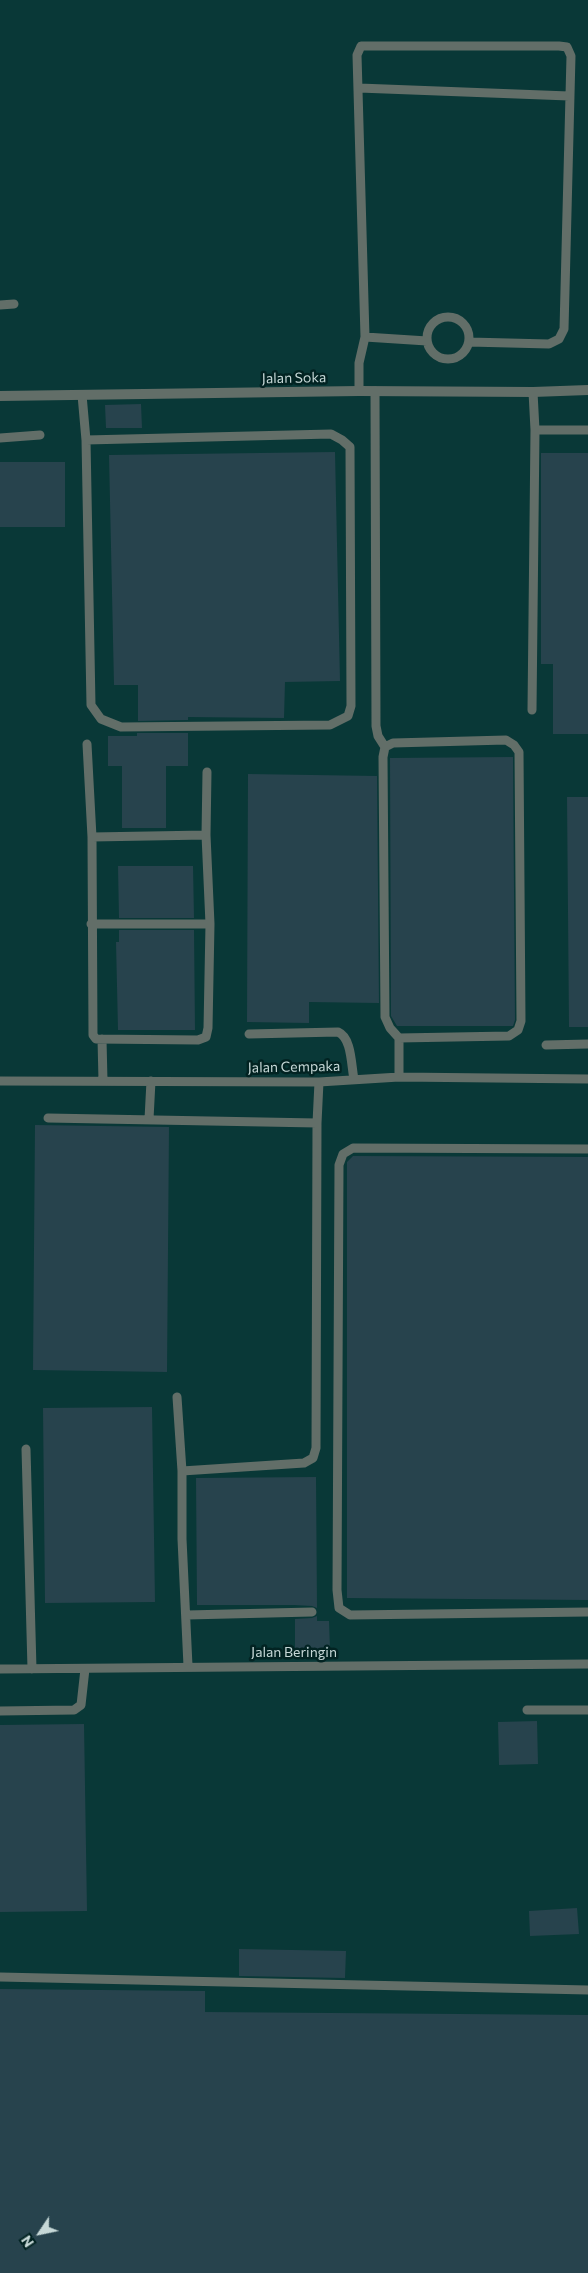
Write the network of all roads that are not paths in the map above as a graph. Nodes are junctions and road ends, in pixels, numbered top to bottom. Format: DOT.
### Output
graph roads {
  1 [pos="359,88"];
  2 [pos="569,96"];
  3 [pos="14,304"];
  4 [pos="0,305"];
  5 [pos="365,338"];
  6 [pos="427,341"];
  7 [pos="469,342"];
  8 [pos="588,390"];
  9 [pos="359,391"];
  10 [pos="374,391"];
  11 [pos="533,392"];
  12 [pos="82,395"];
  13 [pos="0,396"];
  14 [pos="535,430"];
  15 [pos="588,430"];
  16 [pos="40,435"];
  17 [pos="0,438"];
  18 [pos="86,440"];
  19 [pos="532,710"];
  20 [pos="87,744"];
  21 [pos="385,747"];
  22 [pos="207,772"];
  23 [pos="206,835"];
  24 [pos="92,837"];
  25 [pos="91,924"];
  26 [pos="210,924"];
  27 [pos="249,1034"];
  28 [pos="399,1038"];
  29 [pos="102,1039"];
  30 [pos="588,1044"];
  31 [pos="546,1045"];
  32 [pos="399,1076"];
  33 [pos="354,1079"];
  34 [pos="588,1079"];
  35 [pos="103,1081"];
  36 [pos="150,1081"];
  37 [pos="0,1082"];
  38 [pos="319,1082"];
  39 [pos="48,1118"];
  40 [pos="149,1119"];
  41 [pos="317,1123"];
  42 [pos="588,1150"];
  43 [pos="177,1397"];
  44 [pos="26,1449"];
  45 [pos="182,1471"];
  46 [pos="312,1612"];
  47 [pos="588,1612"];
  48 [pos="187,1615"];
  49 [pos="588,1664"];
  50 [pos="188,1666"];
  51 [pos="0,1669"];
  52 [pos="32,1669"];
  53 [pos="85,1669"];
  54 [pos="527,1710"];
  55 [pos="588,1710"];
  56 [pos="0,1711"];
  57 [pos="0,1977"];
  58 [pos="588,1990"];
  1 -- 2 [label="lane"];
  1 -- 2 [label="lane"];
  1 -- 5 [label="lane"];
  2 -- 7 [label="lane"];
  3 -- 4 [label="lane"];
  5 -- 6 [label="lane"];
  5 -- 9 [label="lane"];
  6 -- 7 [label="lane"];
  6 -- 7 [label="lane"];
  8 -- 11 [label="street, Jalan Soka"];
  9 -- 10 [label="street, Jalan Soka"];
  9 -- 12 [label="street, Jalan Soka"];
  10 -- 11 [label="street, Jalan Soka"];
  10 -- 21 [label="lane"];
  11 -- 14 [label="lane"];
  12 -- 13 [label="street, Jalan Soka"];
  12 -- 18 [label="lane"];
  14 -- 15 [label="lane"];
  14 -- 19 [label="lane"];
  16 -- 17 [label="lane"];
  18 -- 18 [label="lane"];
  20 -- 24 [label="lane"];
  21 -- 28 [label="lane"];
  21 -- 28 [label="lane"];
  22 -- 23 [label="lane"];
  23 -- 24 [label="lane"];
  23 -- 26 [label="lane"];
  24 -- 25 [label="lane"];
  25 -- 26 [label="lane"];
  25 -- 29 [label="lane"];
  26 -- 29 [label="lane"];
  27 -- 33 [label="lane"];
  28 -- 32 [label="lane"];
  29 -- 35 [label="lane"];
  30 -- 31 [label="lane"];
  32 -- 33 [label="lane, Jalan Cempaka"];
  32 -- 34 [label="lane, Jalan Cempaka"];
  33 -- 38 [label="lane, Jalan Cempaka"];
  35 -- 36 [label="lane, Jalan Cempaka"];
  35 -- 37 [label="lane, Jalan Cempaka"];
  36 -- 38 [label="lane, Jalan Cempaka"];
  36 -- 40 [label="lane"];
  38 -- 41 [label="lane"];
  39 -- 40 [label="lane"];
  40 -- 41 [label="lane"];
  41 -- 45 [label="lane"];
  42 -- 47 [label="lane"];
  43 -- 45 [label="lane"];
  44 -- 52 [label="lane"];
  45 -- 48 [label="lane"];
  46 -- 48 [label="lane"];
  48 -- 50 [label="lane"];
  49 -- 50 [label="lane, Jalan Beringin"];
  50 -- 53 [label="lane, Jalan Beringin"];
  51 -- 52 [label="lane, Jalan Beringin"];
  52 -- 53 [label="lane, Jalan Beringin"];
  53 -- 56 [label="lane"];
  54 -- 55 [label="lane"];
  57 -- 58 [label="lane"];
}
